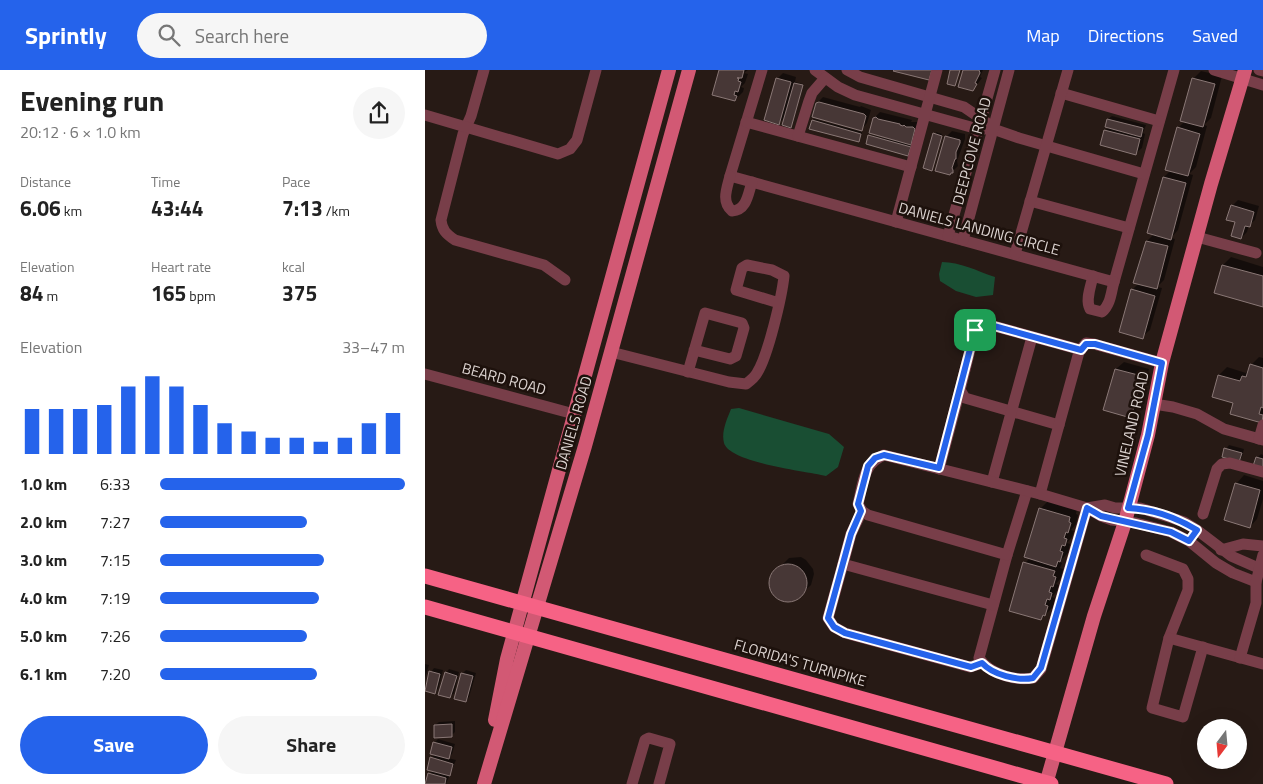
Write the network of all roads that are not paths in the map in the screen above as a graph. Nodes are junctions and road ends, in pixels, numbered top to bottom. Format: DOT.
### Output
graph roads {
  1 [pos="484,70"];
  2 [pos="596,70"];
  3 [pos="669,70"];
  4 [pos="689,70"];
  5 [pos="762,70"];
  6 [pos="815,70"];
  7 [pos="847,70"];
  8 [pos="937,70"];
  9 [pos="995,70"];
  10 [pos="1009,70"];
  11 [pos="1068,70"];
  12 [pos="1174,70"];
  13 [pos="1214,70"];
  14 [pos="1259,70"];
  15 [pos="1263,71"];
  16 [pos="1243,75"];
  17 [pos="825,78"];
  18 [pos="1263,85"];
  19 [pos="1061,93"];
  20 [pos="930,97"];
  21 [pos="425,115"];
  22 [pos="925,115"];
  23 [pos="981,118"];
  24 [pos="1159,120"];
  25 [pos="746,122"];
  26 [pos="467,126"];
  27 [pos="993,129"];
  28 [pos="978,130"];
  29 [pos="798,136"];
  30 [pos="1046,146"];
  31 [pos="911,168"];
  32 [pos="1144,174"];
  33 [pos="730,176"];
  34 [pos="752,182"];
  35 [pos="1030,200"];
  36 [pos="896,222"];
  37 [pos="1129,228"];
  38 [pos="948,236"];
  39 [pos="1197,237"];
  40 [pos="963,240"];
  41 [pos="1256,253"];
  42 [pos="1015,254"];
  43 [pos="1093,276"];
  44 [pos="565,280"];
  45 [pos="1114,282"];
  46 [pos="779,302"];
  47 [pos="600,321"];
  48 [pos="1032,337"];
  49 [pos="694,350"];
  50 [pos="1081,350"];
  51 [pos="611,352"];
  52 [pos="1162,363"];
  53 [pos="688,372"];
  54 [pos="425,374"];
  55 [pos="960,390"];
  56 [pos="1154,404"];
  57 [pos="1010,412"];
  58 [pos="574,414"];
  59 [pos="1059,425"];
  60 [pos="1263,425"];
  61 [pos="1261,439"];
  62 [pos="585,446"];
  63 [pos="939,468"];
  64 [pos="1263,472"];
  65 [pos="992,482"];
  66 [pos="1027,491"];
  67 [pos="1040,494"];
  68 [pos="1087,508"];
  69 [pos="861,511"];
  70 [pos="1203,514"];
  71 [pos="1127,515"];
  72 [pos="1197,530"];
  73 [pos="1189,541"];
  74 [pos="1263,546"];
  75 [pos="1221,550"];
  76 [pos="1263,554"];
  77 [pos="1007,555"];
  78 [pos="1146,556"];
  79 [pos="843,564"];
  80 [pos="1261,569"];
  81 [pos="425,576"];
  82 [pos="1257,582"];
  83 [pos="1259,603"];
  84 [pos="993,605"];
  85 [pos="425,607"];
  86 [pos="1169,638"];
  87 [pos="1203,647"];
  88 [pos="1240,658"];
  89 [pos="982,663"];
  90 [pos="1263,664"];
  91 [pos="483,784"];
  92 [pos="632,784"];
  93 [pos="659,784"];
  94 [pos="1046,784"];
  95 [pos="1051,784"];
  96 [pos="1165,784"];
  1 -- 26 [label="street"];
  2 -- 26 [label="street"];
  3 -- 47 [label="main road, DANIELS ROAD"];
  4 -- 51 [label="main road, DANIELS ROAD"];
  5 -- 25 [label="street"];
  6 -- 17 [label="street"];
  7 -- 20 [label="street"];
  8 -- 20 [label="street"];
  9 -- 23 [label="street, DEEPCOVE ROAD"];
  10 -- 27 [label="street, DEEPCOVE ROAD"];
  11 -- 19 [label="street"];
  12 -- 24 [label="street"];
  13 -- 16 [label="street"];
  14 -- 15 [label="street"];
  16 -- 18 [label="street"];
  16 -- 39 [label="main road, VINELAND ROAD"];
  17 -- 22 [label="street"];
  17 -- 29 [label="street"];
  19 -- 24 [label="street"];
  19 -- 30 [label="street"];
  20 -- 22 [label="street"];
  20 -- 23 [label="street"];
  21 -- 26 [label="street"];
  22 -- 28 [label="street"];
  22 -- 31 [label="street"];
  23 -- 27 [label="street"];
  23 -- 28 [label="street, DEEPCOVE ROAD"];
  24 -- 32 [label="street"];
  25 -- 29 [label="street"];
  25 -- 33 [label="street"];
  26 -- 44 [label="street"];
  27 -- 28 [label="street"];
  27 -- 30 [label="street"];
  27 -- 40 [label="street, DEEPCOVE ROAD"];
  28 -- 38 [label="street, DEEPCOVE ROAD"];
  29 -- 31 [label="street"];
  30 -- 32 [label="street"];
  30 -- 35 [label="street"];
  31 -- 36 [label="street"];
  32 -- 37 [label="street"];
  33 -- 34 [label="street, DANIELS LANDING CIRCLE"];
  33 -- 34 [label="street"];
  34 -- 36 [label="street, DANIELS LANDING CIRCLE"];
  35 -- 37 [label="street"];
  35 -- 42 [label="street"];
  36 -- 38 [label="street, DANIELS LANDING CIRCLE"];
  37 -- 45 [label="street"];
  38 -- 40 [label="street, DANIELS LANDING CIRCLE"];
  39 -- 41 [label="street"];
  39 -- 52 [label="main road, VINELAND ROAD"];
  40 -- 42 [label="street, DANIELS LANDING CIRCLE"];
  42 -- 43 [label="street, DANIELS LANDING CIRCLE"];
  43 -- 45 [label="street, DANIELS LANDING CIRCLE"];
  43 -- 45 [label="street"];
  46 -- 53 [label="street"];
  47 -- 51 [label="main road"];
  47 -- 58 [label="main road, DANIELS ROAD"];
  48 -- 50 [label="street"];
  48 -- 55 [label="street"];
  48 -- 57 [label="street"];
  49 -- 49 [label="street"];
  49 -- 53 [label="street"];
  50 -- 52 [label="street"];
  50 -- 59 [label="street"];
  51 -- 53 [label="street"];
  51 -- 62 [label="main road, DANIELS ROAD"];
  52 -- 56 [label="main road, VINELAND ROAD"];
  54 -- 58 [label="street, BEARD ROAD"];
  55 -- 57 [label="street"];
  55 -- 63 [label="street"];
  56 -- 61 [label="street"];
  56 -- 71 [label="main road, VINELAND ROAD"];
  57 -- 59 [label="street"];
  57 -- 65 [label="street"];
  58 -- 62 [label="main road"];
  58 -- 91 [label="main road, DANIELS ROAD"];
  59 -- 67 [label="street"];
  60 -- 61 [label="street"];
  62 -- 91 [label="main road, DANIELS ROAD"];
  63 -- 65 [label="street"];
  63 -- 69 [label="street"];
  64 -- 70 [label="street"];
  65 -- 66 [label="street"];
  66 -- 67 [label="street"];
  66 -- 77 [label="street"];
  67 -- 68 [label="street"];
  68 -- 71 [label="street"];
  68 -- 89 [label="street"];
  69 -- 77 [label="street"];
  69 -- 79 [label="street"];
  71 -- 72 [label="street"];
  71 -- 73 [label="street"];
  71 -- 94 [label="main road, VINELAND ROAD"];
  72 -- 73 [label="street"];
  72 -- 75 [label="street"];
  73 -- 82 [label="street"];
  74 -- 75 [label="street"];
  75 -- 80 [label="street"];
  76 -- 80 [label="street"];
  77 -- 84 [label="street"];
  78 -- 86 [label="street"];
  79 -- 84 [label="street"];
  79 -- 89 [label="street"];
  80 -- 82 [label="street"];
  81 -- 96 [label="highway, FLORIDA'S TURNPIKE"];
  82 -- 83 [label="street"];
  83 -- 88 [label="street"];
  84 -- 89 [label="street"];
  85 -- 95 [label="highway"];
  86 -- 87 [label="street"];
  86 -- 87 [label="street"];
  87 -- 88 [label="street"];
  88 -- 90 [label="street"];
  92 -- 93 [label="street"];
}
